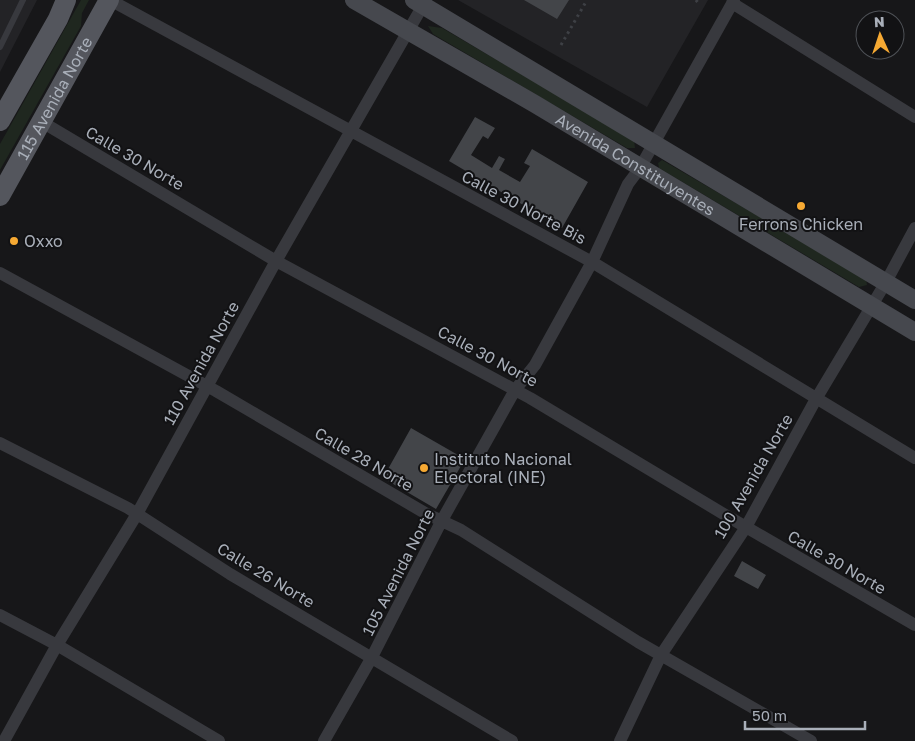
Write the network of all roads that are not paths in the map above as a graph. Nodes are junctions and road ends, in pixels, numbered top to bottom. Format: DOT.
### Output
graph roads {
  1 [pos="23,0"];
  2 [pos="66,0"];
  3 [pos="109,0"];
  4 [pos="354,0"];
  5 [pos="421,2"];
  6 [pos="733,2"];
  7 [pos="408,32"];
  8 [pos="0,48"];
  9 [pos="915,117"];
  10 [pos="0,121"];
  11 [pos="42,122"];
  12 [pos="352,132"];
  13 [pos="653,142"];
  14 [pos="640,168"];
  15 [pos="0,196"];
  16 [pos="915,228"];
  17 [pos="276,261"];
  18 [pos="592,262"];
  19 [pos="0,273"];
  20 [pos="886,282"];
  21 [pos="915,300"];
  22 [pos="870,306"];
  23 [pos="915,332"];
  24 [pos="207,386"];
  25 [pos="515,390"];
  26 [pos="816,399"];
  27 [pos="0,444"];
  28 [pos="915,458"];
  29 [pos="137,514"];
  30 [pos="441,522"];
  31 [pos="746,527"];
  32 [pos="0,615"];
  33 [pos="915,626"];
  34 [pos="57,645"];
  35 [pos="660,655"];
  36 [pos="372,657"];
  37 [pos="4,741"];
  38 [pos="219,741"];
  39 [pos="324,741"];
  40 [pos="512,741"];
  41 [pos="620,741"];
  42 [pos="811,741"];
  1 -- 8 [label="lane"];
  2 -- 10 [label="main road"];
  3 -- 11 [label="main road, 115 Avenida Norte"];
  3 -- 12 [label="street, Calle 30 Norte Bis"];
  4 -- 7 [label="main road, Avenida Constituyentes"];
  5 -- 7 [label="street, 110 Avenida Norte"];
  5 -- 13 [label="main road, Avenida Constituyentes"];
  6 -- 9 [label="street"];
  6 -- 13 [label="street, 105 Avenida Norte"];
  7 -- 12 [label="street, 110 Avenida Norte"];
  7 -- 14 [label="main road, Avenida Constituyentes"];
  11 -- 15 [label="main road, 115 Avenida Norte"];
  11 -- 17 [label="street, Calle 30 Norte"];
  12 -- 17 [label="street, 110 Avenida Norte"];
  12 -- 18 [label="street, Calle 30 Norte Bis"];
  13 -- 14 [label="street, 105 Avenida Norte"];
  13 -- 20 [label="main road, Avenida Constituyentes"];
  14 -- 18 [label="street, 105 Avenida Norte"];
  14 -- 22 [label="main road, Avenida Constituyentes"];
  16 -- 20 [label="street, 100 Avenida Norte"];
  17 -- 24 [label="street, 110 Avenida Norte"];
  17 -- 25 [label="street, Calle 30 Norte"];
  18 -- 25 [label="street, 105 Avenida Norte"];
  18 -- 26 [label="street, Calle 30 Norte Bis"];
  19 -- 24 [label="street, Calle 28 Norte"];
  20 -- 21 [label="main road, Avenida Constituyentes"];
  20 -- 22 [label="street, 100 Avenida Norte"];
  22 -- 23 [label="main road, Avenida Constituyentes"];
  22 -- 26 [label="street, 100 Avenida Norte"];
  24 -- 29 [label="street, 110 Avenida Norte"];
  24 -- 30 [label="street, Calle 28 Norte"];
  25 -- 30 [label="street, 105 Avenida Norte"];
  25 -- 31 [label="street, Calle 30 Norte"];
  26 -- 28 [label="street, Calle 30 Norte Bis"];
  26 -- 31 [label="street, 100 Avenida Norte"];
  27 -- 29 [label="street, Calle 26 Norte"];
  29 -- 34 [label="street, 110 Avenida Norte"];
  29 -- 36 [label="street, Calle 26 Norte"];
  30 -- 35 [label="street, Calle 28 Norte"];
  30 -- 36 [label="street, 105 Avenida Norte"];
  31 -- 33 [label="street, Calle 30 Norte"];
  31 -- 35 [label="street, 100 Avenida Norte"];
  32 -- 34 [label="street"];
  34 -- 37 [label="street, 110 Avenida Norte"];
  34 -- 38 [label="street"];
  35 -- 41 [label="street, 100 Avenida Norte"];
  35 -- 42 [label="street, Calle 28 Norte"];
  36 -- 39 [label="street, 105 Avenida Norte"];
  36 -- 40 [label="street, Calle 26 Norte"];
}
